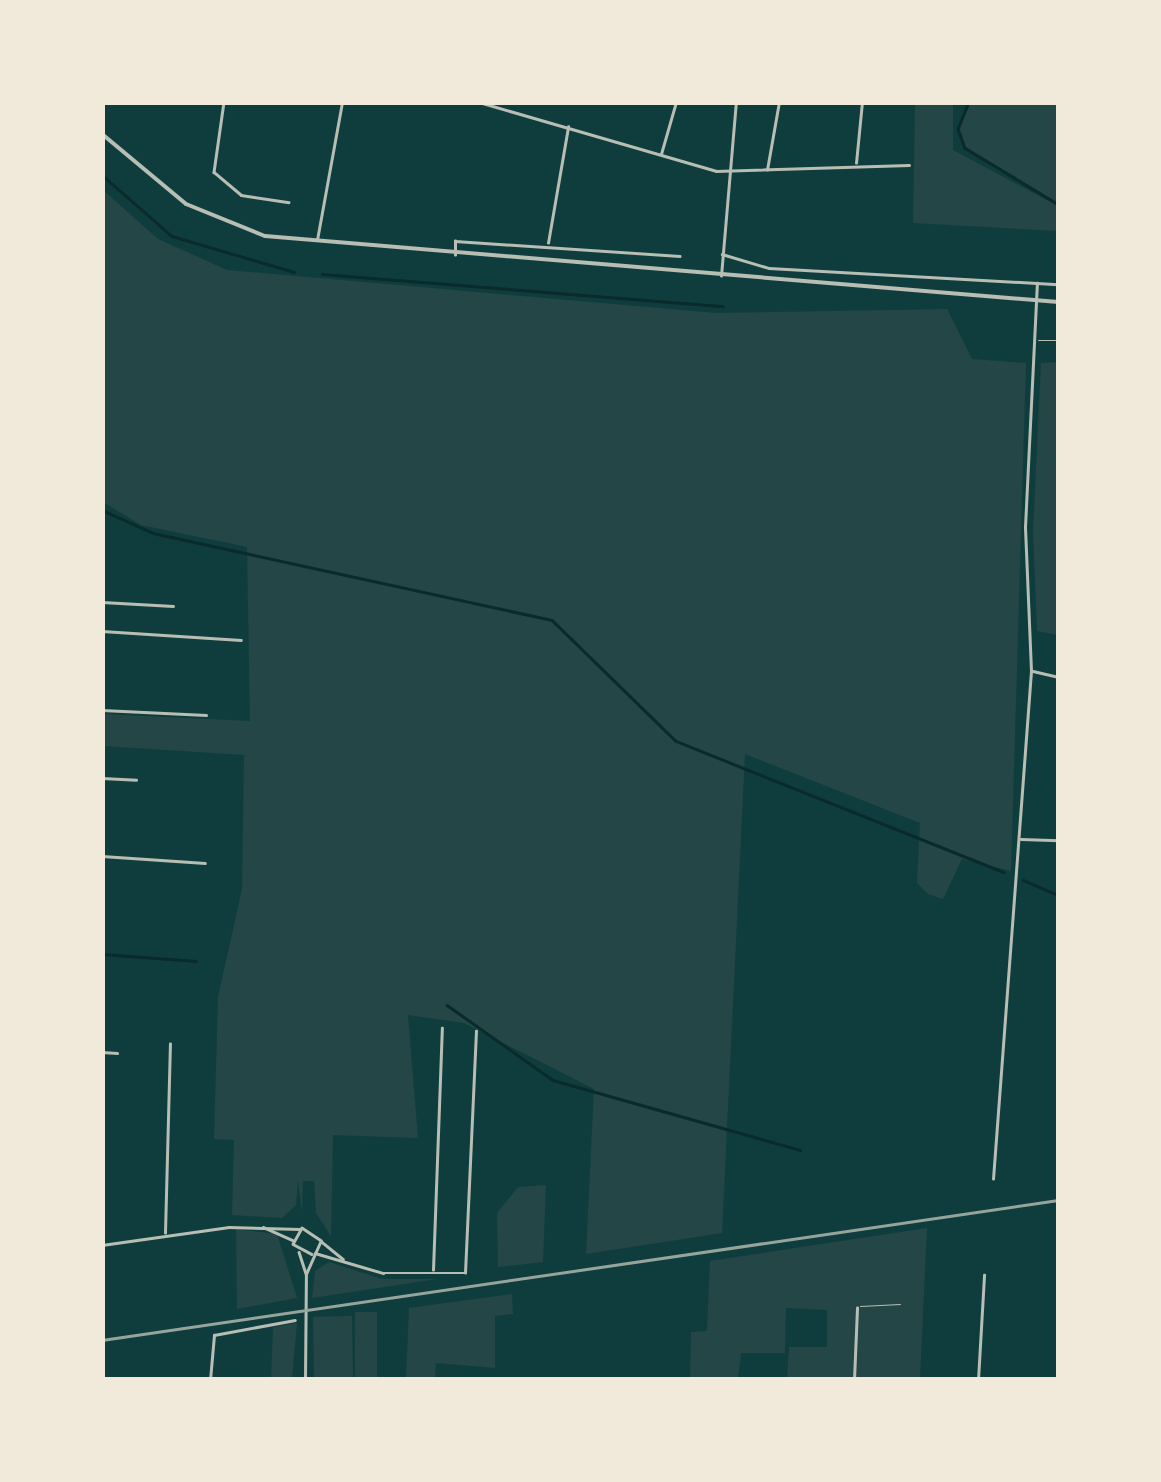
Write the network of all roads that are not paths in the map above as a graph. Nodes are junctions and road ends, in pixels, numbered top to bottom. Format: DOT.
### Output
graph roads {
  1 [pos="124,102"];
  2 [pos="224,102"];
  3 [pos="342,102"];
  4 [pos="478,102"];
  5 [pos="676,102"];
  6 [pos="736,102"];
  7 [pos="779,102"];
  8 [pos="862,102"];
  9 [pos="102,103"];
  10 [pos="568,126"];
  11 [pos="102,134"];
  12 [pos="660,156"];
  13 [pos="856,164"];
  14 [pos="909,165"];
  15 [pos="726,172"];
  16 [pos="766,172"];
  17 [pos="288,202"];
  18 [pos="317,242"];
  19 [pos="548,244"];
  20 [pos="722,254"];
  21 [pos="455,255"];
  22 [pos="680,256"];
  23 [pos="721,276"];
  24 [pos="1038,284"];
  25 [pos="1058,284"];
  26 [pos="1037,301"];
  27 [pos="1058,302"];
  28 [pos="1035,340"];
  29 [pos="1058,340"];
  30 [pos="102,602"];
  31 [pos="174,606"];
  32 [pos="102,631"];
  33 [pos="241,640"];
  34 [pos="1031,671"];
  35 [pos="1058,677"];
  36 [pos="102,710"];
  37 [pos="206,715"];
  38 [pos="102,778"];
  39 [pos="136,780"];
  40 [pos="1019,838"];
  41 [pos="1058,840"];
  42 [pos="102,856"];
  43 [pos="206,863"];
  44 [pos="442,1028"];
  45 [pos="476,1031"];
  46 [pos="170,1044"];
  47 [pos="102,1052"];
  48 [pos="117,1053"];
  49 [pos="993,1179"];
  50 [pos="262,1226"];
  51 [pos="299,1229"];
  52 [pos="165,1234"];
  53 [pos="293,1241"];
  54 [pos="321,1241"];
  55 [pos="102,1245"];
  56 [pos="299,1252"];
  57 [pos="313,1253"];
  58 [pos="344,1260"];
  59 [pos="433,1272"];
  60 [pos="306,1274"];
  61 [pos="984,1275"];
  62 [pos="900,1304"];
  63 [pos="857,1308"];
  64 [pos="295,1320"];
  65 [pos="210,1380"];
  66 [pos="305,1380"];
  67 [pos="854,1380"];
  68 [pos="978,1380"];
  1 -- 9 [label="street"];
  2 -- 17 [label="street"];
  3 -- 18 [label="street"];
  4 -- 10 [label="street"];
  5 -- 12 [label="street"];
  6 -- 15 [label="street"];
  7 -- 16 [label="street"];
  8 -- 13 [label="street"];
  10 -- 12 [label="street"];
  10 -- 19 [label="street"];
  11 -- 18 [label="street"];
  12 -- 15 [label="street"];
  13 -- 14 [label="street"];
  13 -- 16 [label="street"];
  15 -- 16 [label="street"];
  15 -- 20 [label="street"];
  18 -- 21 [label="street"];
  19 -- 21 [label="street"];
  19 -- 22 [label="street"];
  20 -- 23 [label="street"];
  20 -- 24 [label="street"];
  21 -- 23 [label="street"];
  23 -- 26 [label="street"];
  24 -- 25 [label="street"];
  24 -- 26 [label="street"];
  26 -- 27 [label="street"];
  26 -- 28 [label="street"];
  28 -- 29 [label="lane"];
  28 -- 34 [label="street"];
  30 -- 31 [label="street"];
  32 -- 33 [label="street"];
  34 -- 35 [label="street"];
  34 -- 40 [label="street"];
  36 -- 37 [label="street"];
  38 -- 39 [label="street"];
  40 -- 41 [label="street"];
  40 -- 49 [label="street"];
  42 -- 43 [label="street"];
  44 -- 59 [label="street"];
  45 -- 59 [label="street"];
  46 -- 52 [label="street"];
  47 -- 48 [label="street"];
  50 -- 51 [label="street"];
  50 -- 52 [label="street"];
  50 -- 53 [label="street"];
  51 -- 53 [label="street"];
  51 -- 54 [label="street"];
  52 -- 55 [label="street"];
  53 -- 56 [label="street"];
  54 -- 57 [label="street"];
  54 -- 58 [label="street"];
  56 -- 57 [label="street"];
  56 -- 60 [label="street"];
  57 -- 58 [label="street"];
  57 -- 60 [label="street"];
  58 -- 59 [label="street"];
  60 -- 66 [label="street"];
  61 -- 68 [label="street"];
  62 -- 63 [label="lane"];
  63 -- 67 [label="street"];
  64 -- 65 [label="street"];
}
